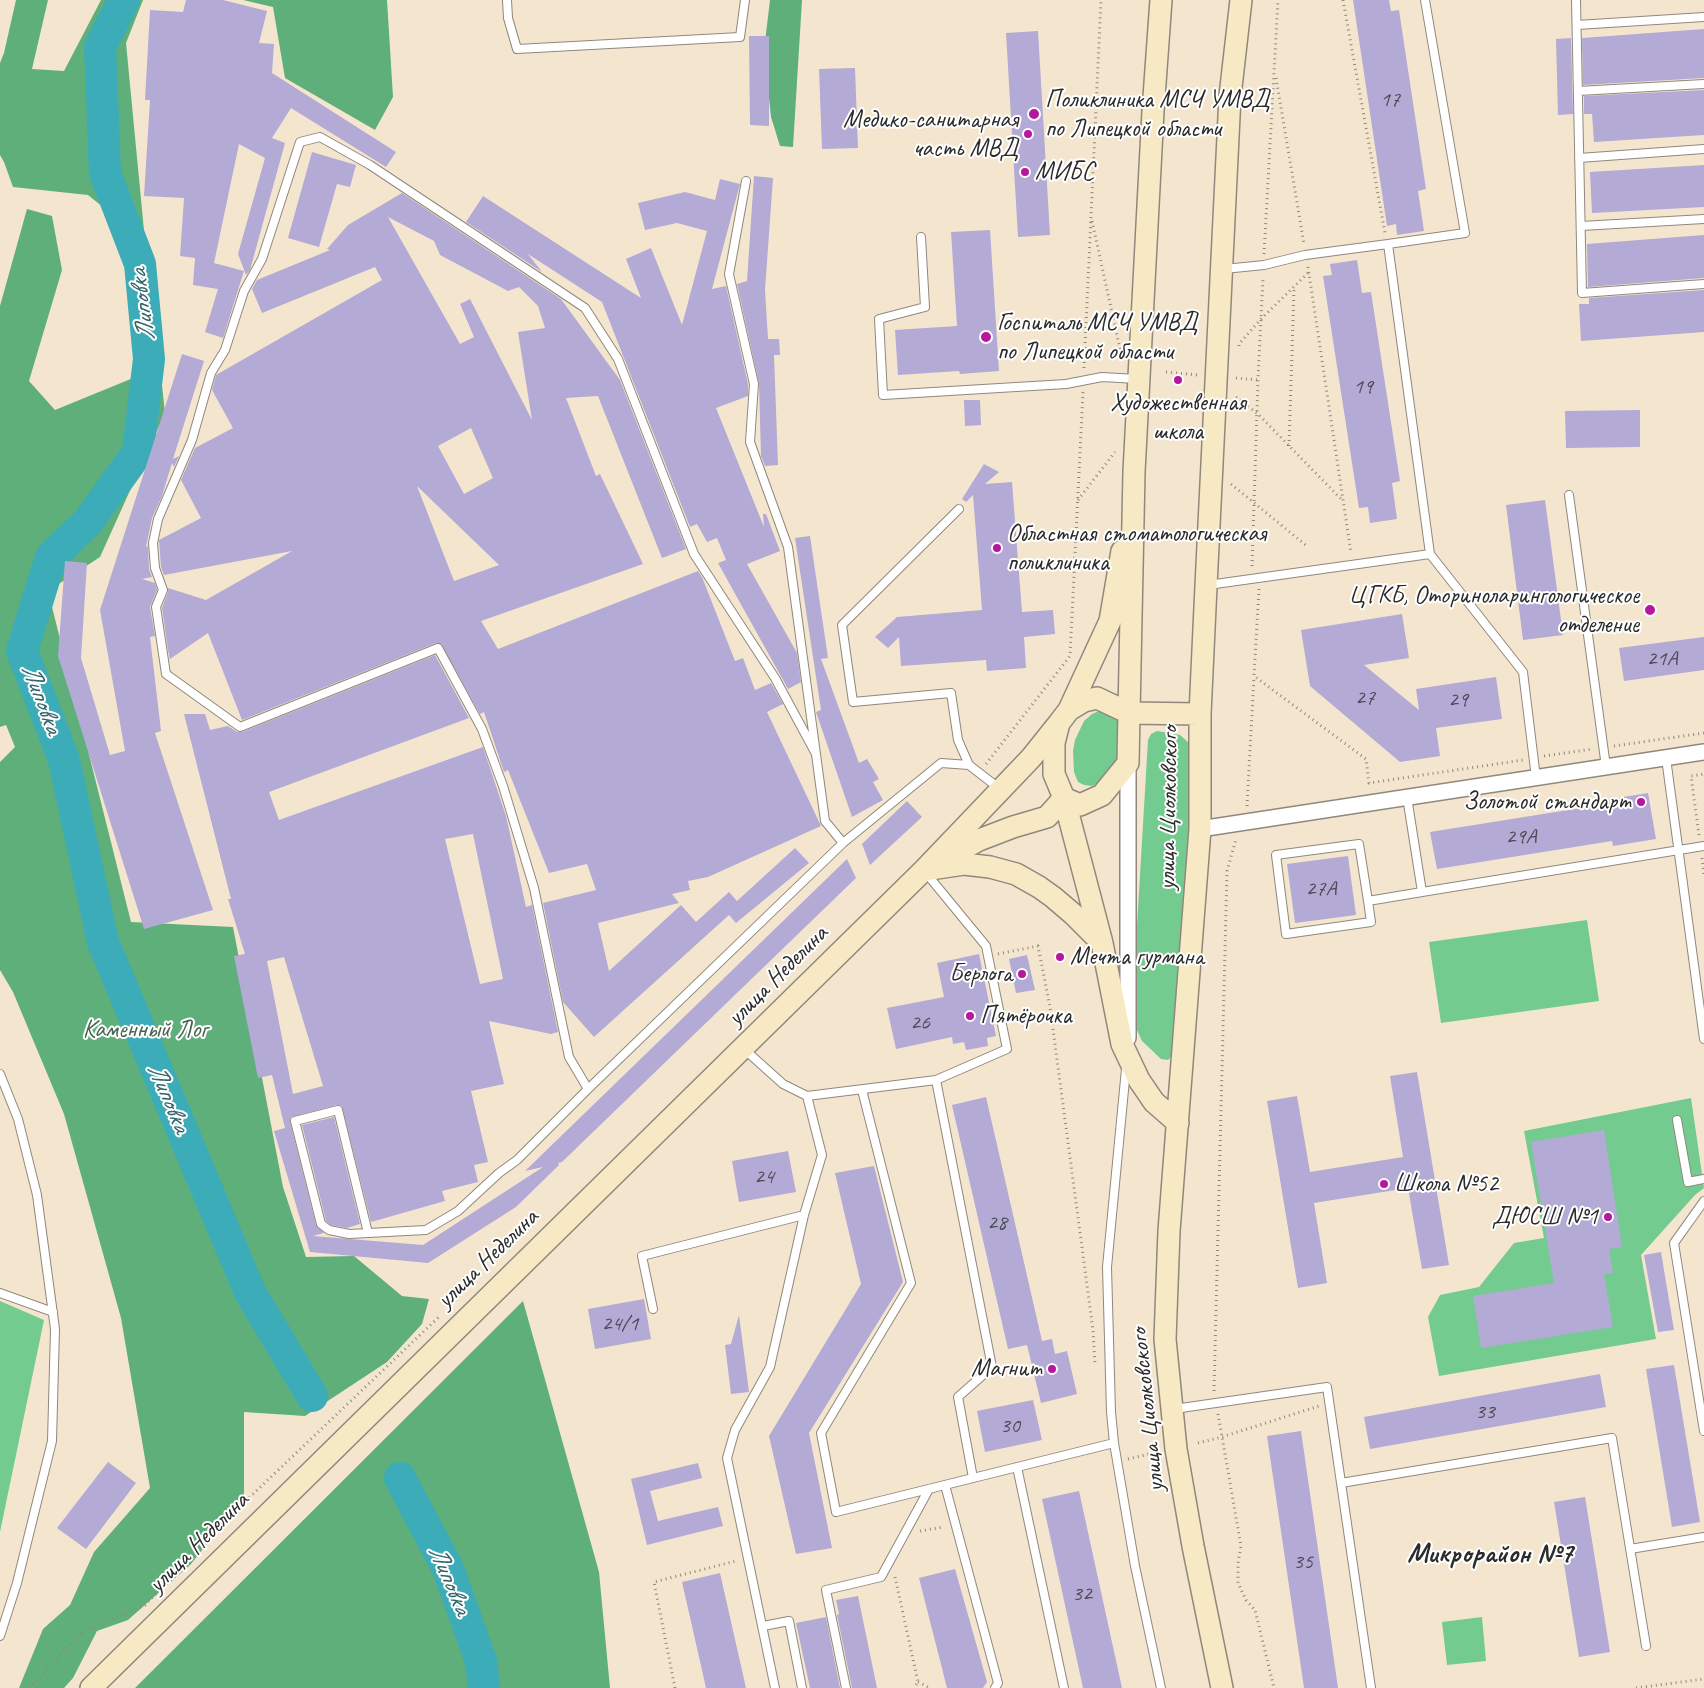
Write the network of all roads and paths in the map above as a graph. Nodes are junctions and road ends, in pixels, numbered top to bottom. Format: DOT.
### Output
graph roads {
  1 [pos="508,0"];
  2 [pos="745,0"];
  3 [pos="1101,0"];
  4 [pos="1161,0"];
  5 [pos="1241,0"];
  6 [pos="1278,0"];
  7 [pos="1343,0"];
  8 [pos="1425,0"];
  9 [pos="1576,0"];
  10 [pos="1704,17"];
  11 [pos="1576,25"];
  12 [pos="1275,72"];
  13 [pos="1704,84"];
  14 [pos="1578,91"];
  15 [pos="1704,149"];
  16 [pos="1580,158"];
  17 [pos="746,181"];
  18 [pos="1091,216"];
  19 [pos="1704,219"];
  20 [pos="1581,226"];
  21 [pos="921,237"];
  22 [pos="1388,244"];
  23 [pos="1306,255"];
  24 [pos="1264,265"];
  25 [pos="1222,269"];
  26 [pos="1309,273"];
  27 [pos="1704,284"];
  28 [pos="1294,288"];
  29 [pos="1260,320"];
  30 [pos="1238,352"];
  31 [pos="1237,370"];
  32 [pos="1131,378"];
  33 [pos="1236,378"];
  34 [pos="1083,380"];
  35 [pos="1258,380"];
  36 [pos="1236,385"];
  37 [pos="1236,392"];
  38 [pos="1257,413"];
  39 [pos="1289,446"];
  40 [pos="1118,448"];
  41 [pos="1134,472"];
  42 [pos="1232,476"];
  43 [pos="1570,495"];
  44 [pos="1078,500"];
  45 [pos="1343,501"];
  46 [pos="1254,503"];
  47 [pos="959,509"];
  48 [pos="1308,546"];
  49 [pos="1430,554"];
  50 [pos="1353,565"];
  51 [pos="1256,579"];
  52 [pos="1206,586"];
  53 [pos="1254,676"];
  54 [pos="1129,712"];
  55 [pos="1200,714"];
  56 [pos="1064,716"];
  57 [pos="1704,733"];
  58 [pos="1603,747"];
  59 [pos="815,752"];
  60 [pos="1704,752"];
  61 [pos="1534,758"];
  62 [pos="1666,758"];
  63 [pos="1128,763"];
  64 [pos="969,764"];
  65 [pos="1606,767"];
  66 [pos="979,772"];
  67 [pos="1704,774"];
  68 [pos="1536,778"];
  69 [pos="1002,791"];
  70 [pos="1408,797"];
  71 [pos="1064,798"];
  72 [pos="1247,822"];
  73 [pos="1200,829"];
  74 [pos="843,843"];
  75 [pos="1702,846"];
  76 [pos="1678,850"];
  77 [pos="924,870"];
  78 [pos="1704,875"];
  79 [pos="1422,892"];
  80 [pos="1368,901"];
  81 [pos="1102,943"];
  82 [pos="988,956"];
  83 [pos="1704,1039"];
  84 [pos="744,1049"];
  85 [pos="1128,1057"];
  86 [pos="0,1074"];
  87 [pos="936,1080"];
  88 [pos="588,1089"];
  89 [pos="862,1090"];
  90 [pos="807,1096"];
  91 [pos="1677,1120"];
  92 [pos="1178,1123"];
  93 [pos="1704,1179"];
  94 [pos="1704,1201"];
  95 [pos="804,1215"];
  96 [pos="368,1233"];
  97 [pos="0,1293"];
  98 [pos="653,1309"];
  99 [pos="53,1312"];
  100 [pos="432,1323"];
  101 [pos="1096,1369"];
  102 [pos="1216,1403"];
  103 [pos="1329,1403"];
  104 [pos="1172,1409"];
  105 [pos="1704,1431"];
  106 [pos="1222,1437"];
  107 [pos="1114,1443"];
  108 [pos="1198,1443"];
  109 [pos="1161,1452"];
  110 [pos="1117,1461"];
  111 [pos="1017,1467"];
  112 [pos="973,1478"];
  113 [pos="1340,1483"];
  114 [pos="945,1485"];
  115 [pos="929,1489"];
  116 [pos="955,1524"];
  117 [pos="905,1534"];
  118 [pos="1704,1537"];
  119 [pos="1630,1549"];
  120 [pos="749,1558"];
  121 [pos="891,1559"];
  122 [pos="763,1626"];
  123 [pos="0,1636"];
  124 [pos="1646,1646"];
  125 [pos="1704,1679"];
  126 [pos="918,1682"];
  127 [pos="29,1688"];
  128 [pos="91,1688"];
  129 [pos="675,1688"];
  130 [pos="775,1688"];
  131 [pos="802,1688"];
  132 [pos="846,1688"];
  133 [pos="914,1688"];
  134 [pos="930,1688"];
  135 [pos="995,1688"];
  136 [pos="1064,1688"];
  137 [pos="1161,1688"];
  138 [pos="1222,1688"];
  139 [pos="1274,1688"];
  140 [pos="1371,1688"];
  141 [pos="1636,1688"];
  1 -- 2 [label="lane"];
  3 -- 18 [label="path"];
  4 -- 32 [label="main road, улица Циолковского"];
  5 -- 25 [label="main road"];
  6 -- 12 [label="path"];
  7 -- 22 [label="path"];
  8 -- 22 [label="lane"];
  9 -- 11 [label="lane"];
  10 -- 11 [label="lane"];
  11 -- 14 [label="lane"];
  12 -- 23 [label="path"];
  12 -- 24 [label="path"];
  13 -- 14 [label="lane"];
  14 -- 16 [label="lane"];
  15 -- 16 [label="lane"];
  16 -- 20 [label="lane"];
  17 -- 59 [label="lane"];
  18 -- 32 [label="path"];
  18 -- 34 [label="path"];
  19 -- 20 [label="lane"];
  20 -- 27 [label="lane"];
  21 -- 34 [label="lane"];
  22 -- 23 [label="lane"];
  22 -- 49 [label="lane"];
  23 -- 24 [label="lane"];
  23 -- 26 [label="path"];
  24 -- 25 [label="lane"];
  24 -- 29 [label="path"];
  25 -- 52 [label="main road"];
  26 -- 28 [label="path"];
  26 -- 45 [label="path"];
  28 -- 29 [label="path"];
  28 -- 39 [label="path"];
  29 -- 30 [label="path"];
  29 -- 35 [label="path"];
  31 -- 33 [label="path"];
  32 -- 34 [label="lane"];
  32 -- 41 [label="main road, улица Циолковского"];
  33 -- 35 [label="path"];
  33 -- 36 [label="path"];
  34 -- 44 [label="path"];
  35 -- 38 [label="path"];
  37 -- 38 [label="path"];
  38 -- 39 [label="path"];
  38 -- 46 [label="path"];
  39 -- 45 [label="path"];
  40 -- 44 [label="path"];
  41 -- 54 [label="main road, улица Циолковского"];
  41 -- 56 [label="main road, улица Циолковского"];
  42 -- 46 [label="path"];
  43 -- 58 [label="lane"];
  44 -- 66 [label="path"];
  45 -- 50 [label="path"];
  46 -- 48 [label="path"];
  46 -- 51 [label="path"];
  47 -- 64 [label="lane"];
  49 -- 50 [label="lane"];
  49 -- 61 [label="lane"];
  50 -- 51 [label="lane"];
  51 -- 52 [label="lane"];
  51 -- 53 [label="path"];
  52 -- 55 [label="main road"];
  53 -- 61 [label="path"];
  53 -- 72 [label="path"];
  54 -- 55 [label="main road, улица Циолковского"];
  54 -- 56 [label="main road"];
  54 -- 63 [label="main road"];
  55 -- 73 [label="main road, улица Циолковского"];
  56 -- 69 [label="main road, улица Неделина"];
  56 -- 71 [label="main road"];
  57 -- 58 [label="path"];
  58 -- 61 [label="path"];
  58 -- 65 [label="lane"];
  59 -- 74 [label="lane"];
  59 -- 88 [label="lane"];
  60 -- 62 [label="street"];
  61 -- 68 [label="lane"];
  62 -- 65 [label="street"];
  62 -- 76 [label="lane"];
  63 -- 71 [label="main road"];
  63 -- 85 [label="street"];
  64 -- 66 [label="lane"];
  64 -- 74 [label="lane"];
  65 -- 68 [label="street"];
  66 -- 69 [label="lane"];
  67 -- 75 [label="path"];
  68 -- 70 [label="street"];
  69 -- 77 [label="main road, улица Неделина"];
  70 -- 72 [label="street"];
  70 -- 79 [label="lane"];
  71 -- 77 [label="main road, улица Неделина"];
  71 -- 81 [label="main road"];
  72 -- 73 [label="street"];
  72 -- 102 [label="path"];
  73 -- 92 [label="main road, улица Циолковского"];
  74 -- 88 [label="lane"];
  75 -- 76 [label="lane"];
  75 -- 78 [label="path"];
  76 -- 79 [label="lane"];
  76 -- 83 [label="lane"];
  77 -- 81 [label="main road"];
  77 -- 82 [label="lane"];
  77 -- 84 [label="main road, улица Неделина"];
  79 -- 80 [label="lane"];
  80 -- 80 [label="lane"];
  81 -- 85 [label="main road"];
  82 -- 87 [label="lane"];
  82 -- 101 [label="path"];
  84 -- 90 [label="lane"];
  84 -- 128 [label="main road, улица Неделина"];
  85 -- 92 [label="main road"];
  85 -- 107 [label="lane"];
  86 -- 99 [label="lane"];
  87 -- 89 [label="lane"];
  87 -- 112 [label="lane"];
  88 -- 96 [label="lane"];
  89 -- 90 [label="lane"];
  89 -- 115 [label="lane"];
  90 -- 95 [label="lane"];
  91 -- 93 [label="lane"];
  92 -- 104 [label="main road, улица Циолковского"];
  94 -- 105 [label="lane"];
  95 -- 98 [label="lane"];
  95 -- 120 [label="lane"];
  96 -- 96 [label="lane"];
  97 -- 99 [label="lane"];
  99 -- 123 [label="lane"];
  100 -- 127 [label="path"];
  102 -- 103 [label="lane"];
  102 -- 104 [label="lane"];
  102 -- 106 [label="path"];
  103 -- 106 [label="path"];
  103 -- 113 [label="lane"];
  104 -- 138 [label="main road, улица Циолковского"];
  106 -- 108 [label="path"];
  106 -- 139 [label="path"];
  107 -- 110 [label="lane"];
  107 -- 111 [label="lane"];
  109 -- 110 [label="path"];
  110 -- 137 [label="lane"];
  111 -- 112 [label="lane"];
  111 -- 136 [label="lane"];
  112 -- 114 [label="lane"];
  113 -- 119 [label="lane"];
  113 -- 140 [label="lane"];
  114 -- 115 [label="lane"];
  114 -- 116 [label="lane"];
  115 -- 117 [label="lane"];
  116 -- 117 [label="path"];
  116 -- 135 [label="lane"];
  117 -- 121 [label="lane"];
  118 -- 119 [label="lane"];
  119 -- 124 [label="lane"];
  120 -- 122 [label="lane"];
  120 -- 129 [label="path"];
  121 -- 126 [label="path"];
  121 -- 132 [label="lane"];
  122 -- 130 [label="lane"];
  122 -- 131 [label="lane"];
  125 -- 141 [label="path"];
  126 -- 133 [label="path"];
  126 -- 134 [label="path"];
}
